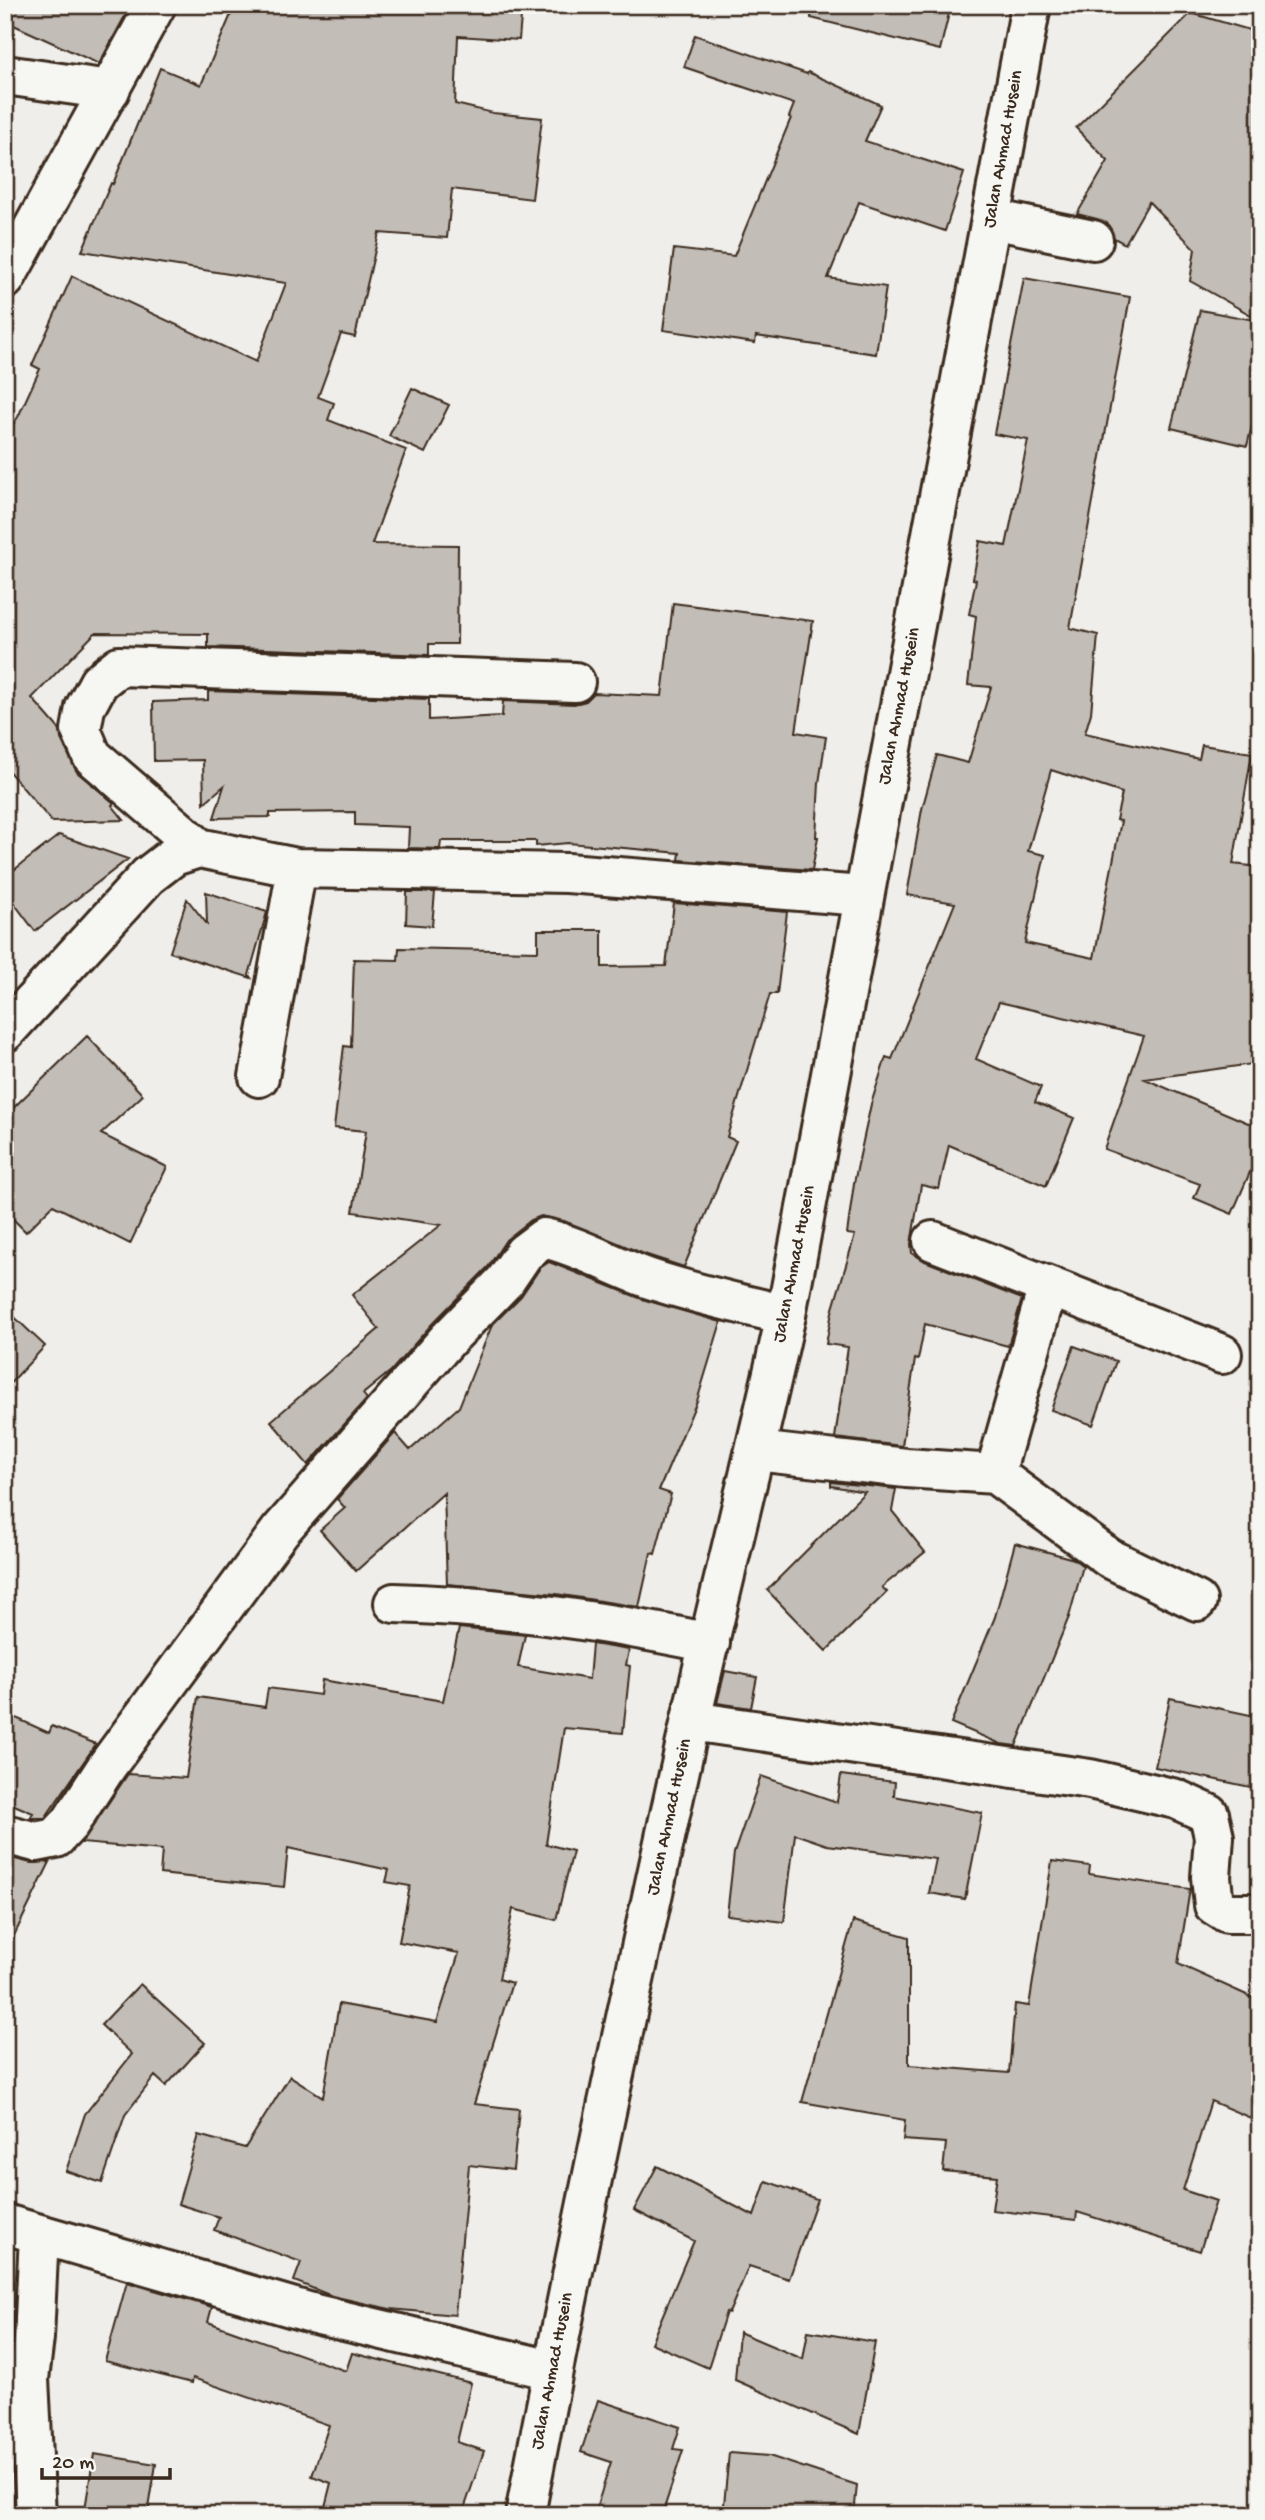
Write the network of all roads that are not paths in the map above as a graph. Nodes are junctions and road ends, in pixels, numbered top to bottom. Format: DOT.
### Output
graph roads {
  1 [pos="156,5"];
  2 [pos="1031,5"];
  3 [pos="5,75"];
  4 [pos="110,90"];
  5 [pos="992,219"];
  6 [pos="1093,240"];
  7 [pos="5,279"];
  8 [pos="575,682"];
  9 [pos="199,848"];
  10 [pos="297,868"];
  11 [pos="863,896"];
  12 [pos="5,1032"];
  13 [pos="259,1077"];
  14 [pos="933,1241"];
  15 [pos="1048,1286"];
  16 [pos="786,1315"];
  17 [pos="1222,1354"];
  18 [pos="756,1451"];
  19 [pos="995,1474"];
  20 [pos="1197,1601"];
  21 [pos="394,1603"];
  22 [pos="710,1643"];
  23 [pos="691,1721"];
  24 [pos="5,1834"];
  25 [pos="1260,1913"];
  26 [pos="22,2229"];
  27 [pos="552,2370"];
  28 [pos="36,2515"];
  29 [pos="525,2515"];
  1 -- 4 [label="street"];
  2 -- 5 [label="street, Jalan Ahmad Husein"];
  3 -- 4 [label="street"];
  4 -- 7 [label="street"];
  5 -- 6 [label="street"];
  5 -- 11 [label="street, Jalan Ahmad Husein"];
  8 -- 9 [label="street"];
  9 -- 10 [label="street"];
  9 -- 12 [label="street"];
  10 -- 11 [label="street"];
  10 -- 13 [label="street"];
  11 -- 16 [label="street, Jalan Ahmad Husein"];
  14 -- 15 [label="street"];
  15 -- 17 [label="street"];
  15 -- 19 [label="street"];
  16 -- 18 [label="street, Jalan Ahmad Husein"];
  16 -- 24 [label="street"];
  18 -- 19 [label="street"];
  18 -- 22 [label="street, Jalan Ahmad Husein"];
  19 -- 20 [label="street"];
  21 -- 22 [label="street"];
  22 -- 23 [label="street, Jalan Ahmad Husein"];
  23 -- 25 [label="street"];
  23 -- 27 [label="street, Jalan Ahmad Husein"];
  26 -- 27 [label="street"];
  26 -- 28 [label="street"];
  27 -- 29 [label="street, Jalan Ahmad Husein"];
}
